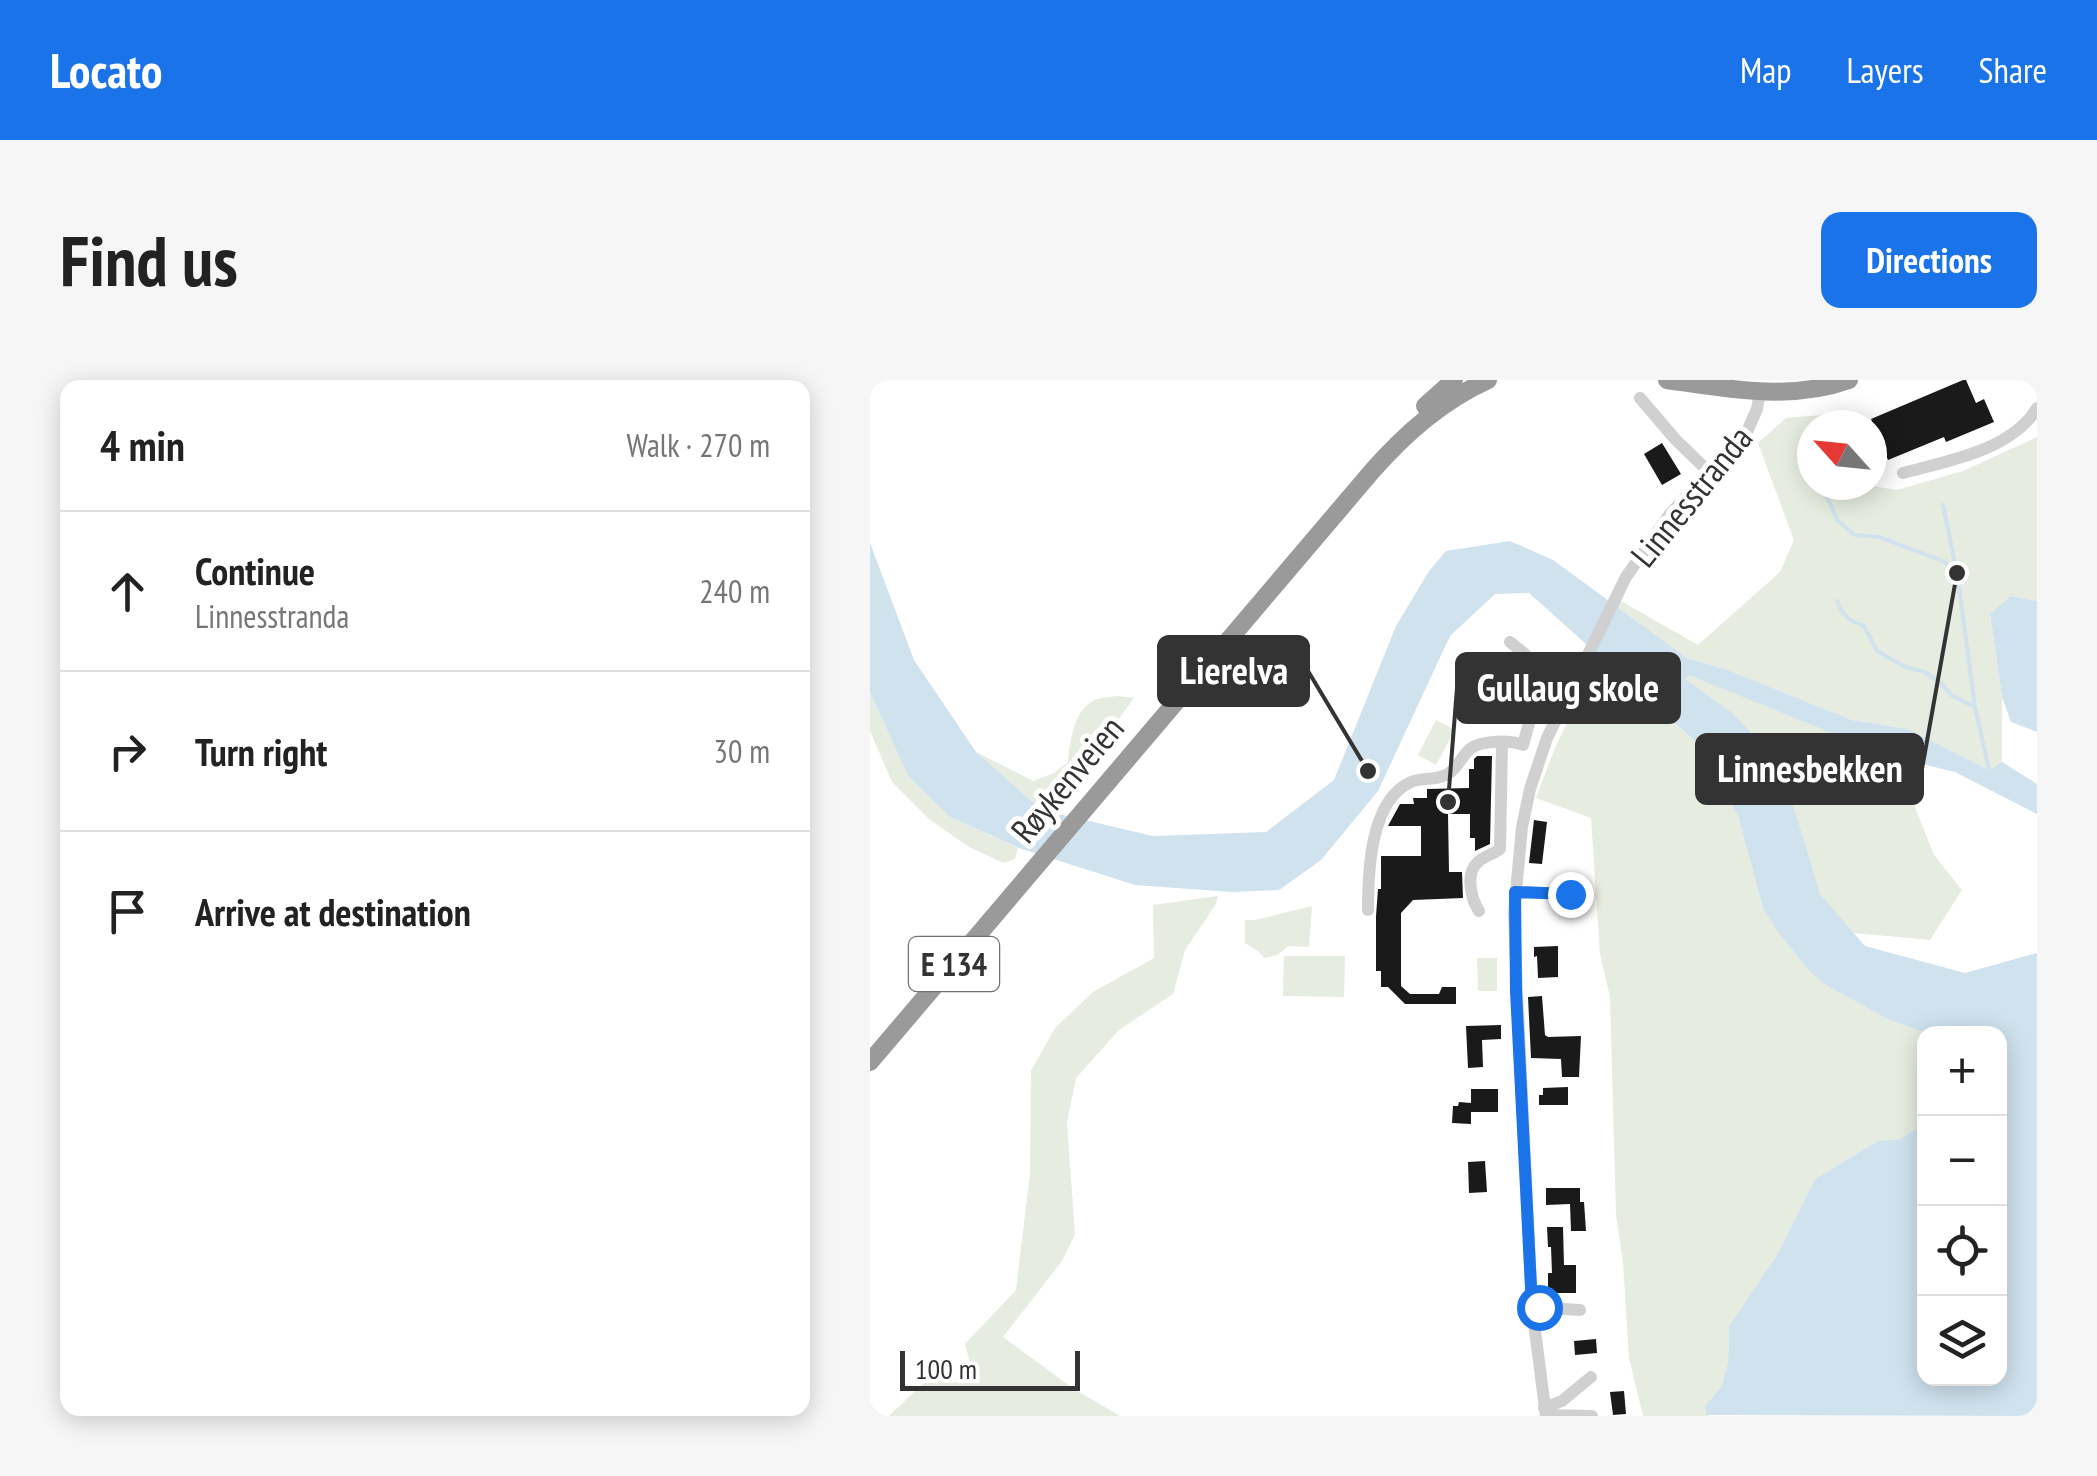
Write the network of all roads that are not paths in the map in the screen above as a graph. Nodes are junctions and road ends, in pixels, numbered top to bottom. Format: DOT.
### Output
graph roads {
  1 [pos="1454,380"];
  2 [pos="1488,380"];
  3 [pos="1667,380"];
  4 [pos="1704,380"];
  5 [pos="1849,380"];
  6 [pos="1727,388"];
  7 [pos="1760,392"];
  8 [pos="1640,398"];
  9 [pos="2037,408"];
  10 [pos="1393,448"];
  11 [pos="1709,472"];
  12 [pos="1904,473"];
  13 [pos="1510,642"];
  14 [pos="1502,742"];
  15 [pos="1515,892"];
  16 [pos="1570,894"];
  17 [pos="1368,910"];
  18 [pos="1479,911"];
  19 [pos="870,1062"];
  20 [pos="1532,1307"];
  21 [pos="1580,1310"];
  22 [pos="1591,1377"];
  23 [pos="1545,1413"];
  24 [pos="1592,1416"];
  1 -- 10 [label="highway, Røykenveien / E 134"];
  2 -- 10 [label="highway, Røykenveien / E 134"];
  3 -- 6 [label="highway"];
  4 -- 6 [label="highway"];
  5 -- 7 [label="highway"];
  6 -- 7 [label="highway"];
  7 -- 11 [label="street, Linnesstranda"];
  8 -- 11 [label="street"];
  9 -- 12 [label="street"];
  10 -- 19 [label="highway, Røykenveien / E 134"];
  11 -- 15 [label="street, Linnesstranda"];
  13 -- 14 [label="street"];
  14 -- 17 [label="street"];
  14 -- 18 [label="street"];
  15 -- 16 [label="street"];
  15 -- 20 [label="street, Linnesstranda"];
  20 -- 21 [label="street"];
  20 -- 23 [label="street, Linnesstranda"];
  22 -- 23 [label="street"];
  23 -- 24 [label="street"];
}
